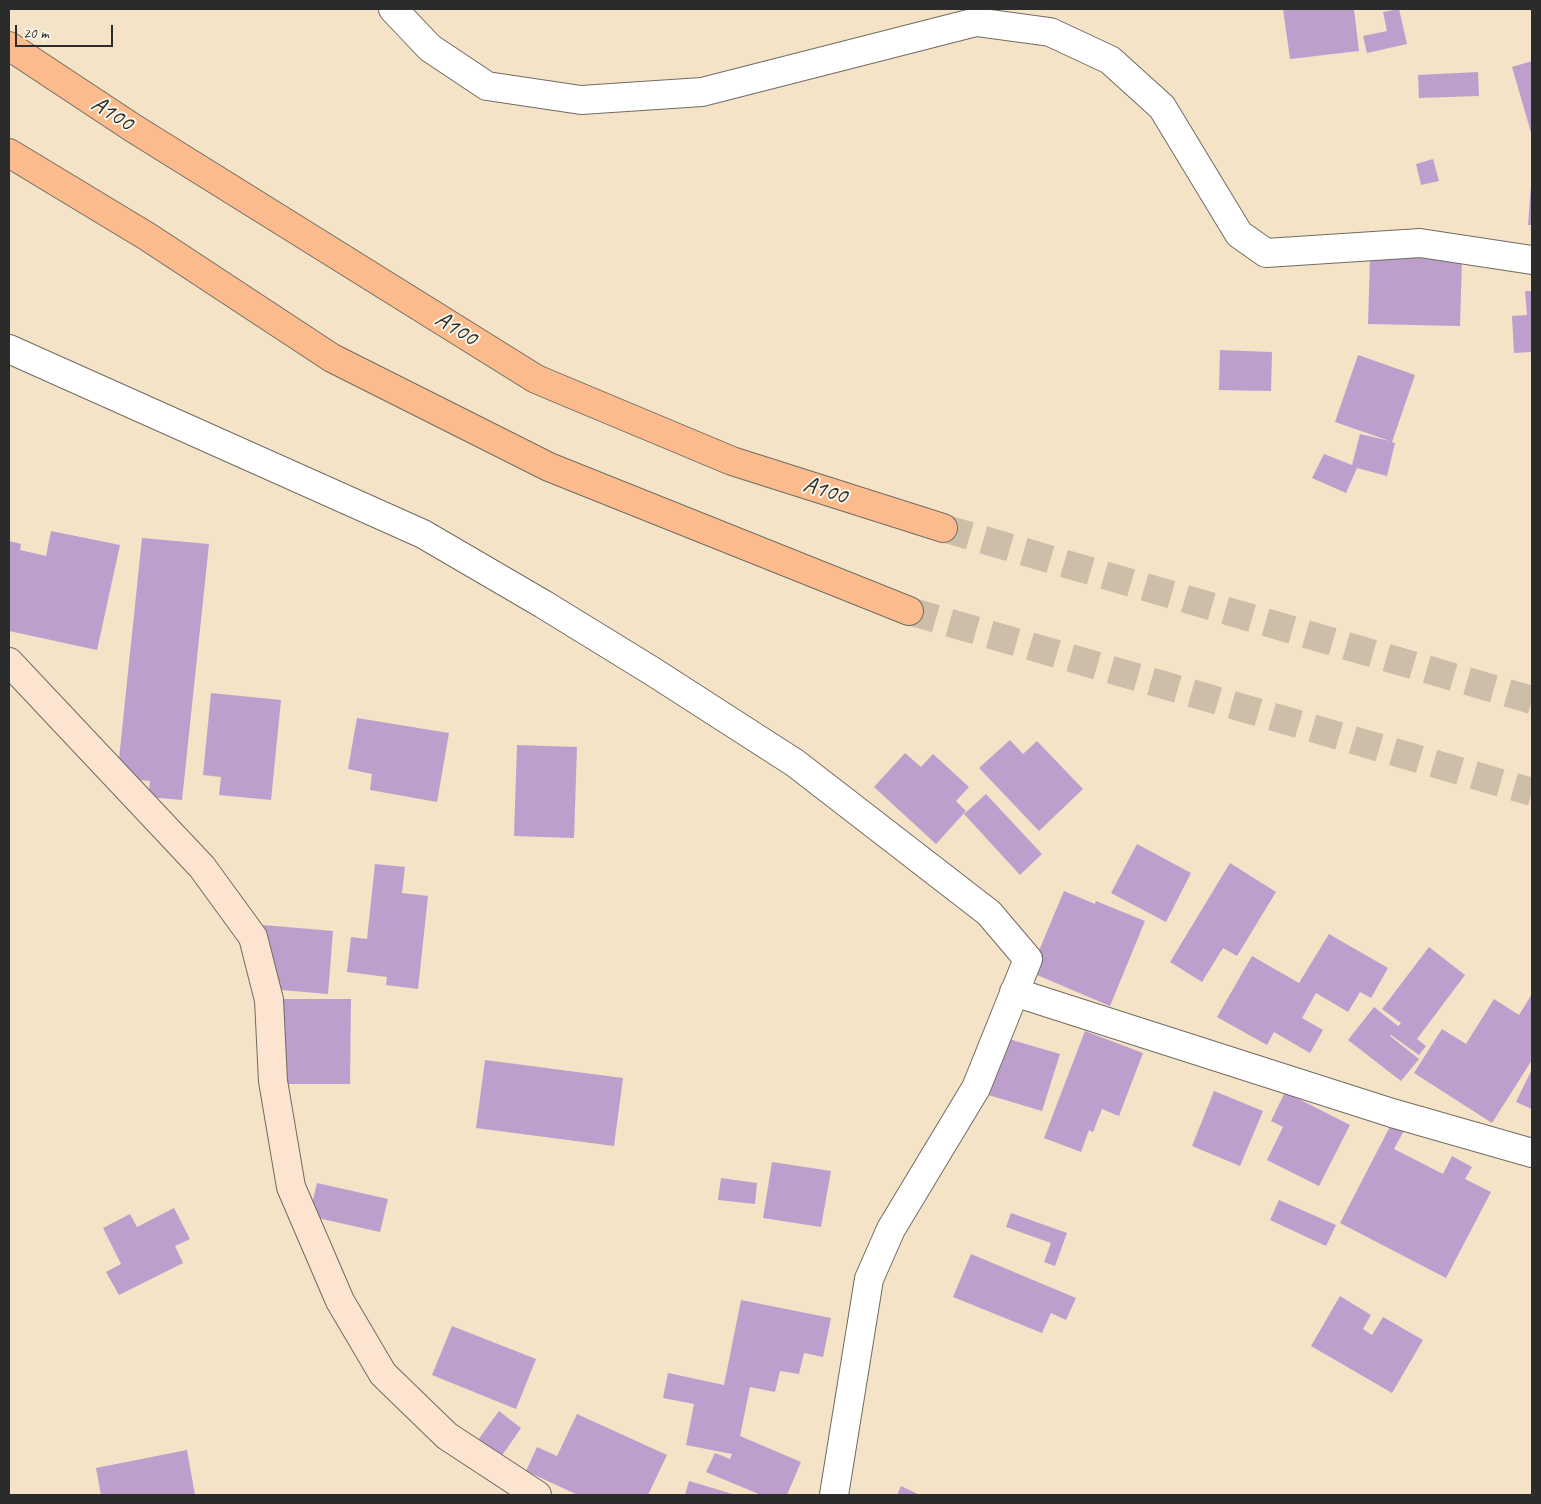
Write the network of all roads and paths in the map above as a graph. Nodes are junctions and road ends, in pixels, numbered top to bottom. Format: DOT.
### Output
graph roads {
  1 [pos="393,9"];
  2 [pos="9,46"];
  3 [pos="9,153"];
  4 [pos="1532,260"];
  5 [pos="9,349"];
  6 [pos="943,528"];
  7 [pos="909,611"];
  8 [pos="9,662"];
  9 [pos="1014,992"];
  10 [pos="1532,1153"];
  11 [pos="537,1495"];
  12 [pos="834,1495"];
  1 -- 4 [label="street"];
  2 -- 6 [label="highway, A100 / A100"];
  3 -- 7 [label="highway"];
  5 -- 9 [label="street"];
  8 -- 11 [label="street"];
  9 -- 10 [label="street"];
  9 -- 12 [label="street"];
}
